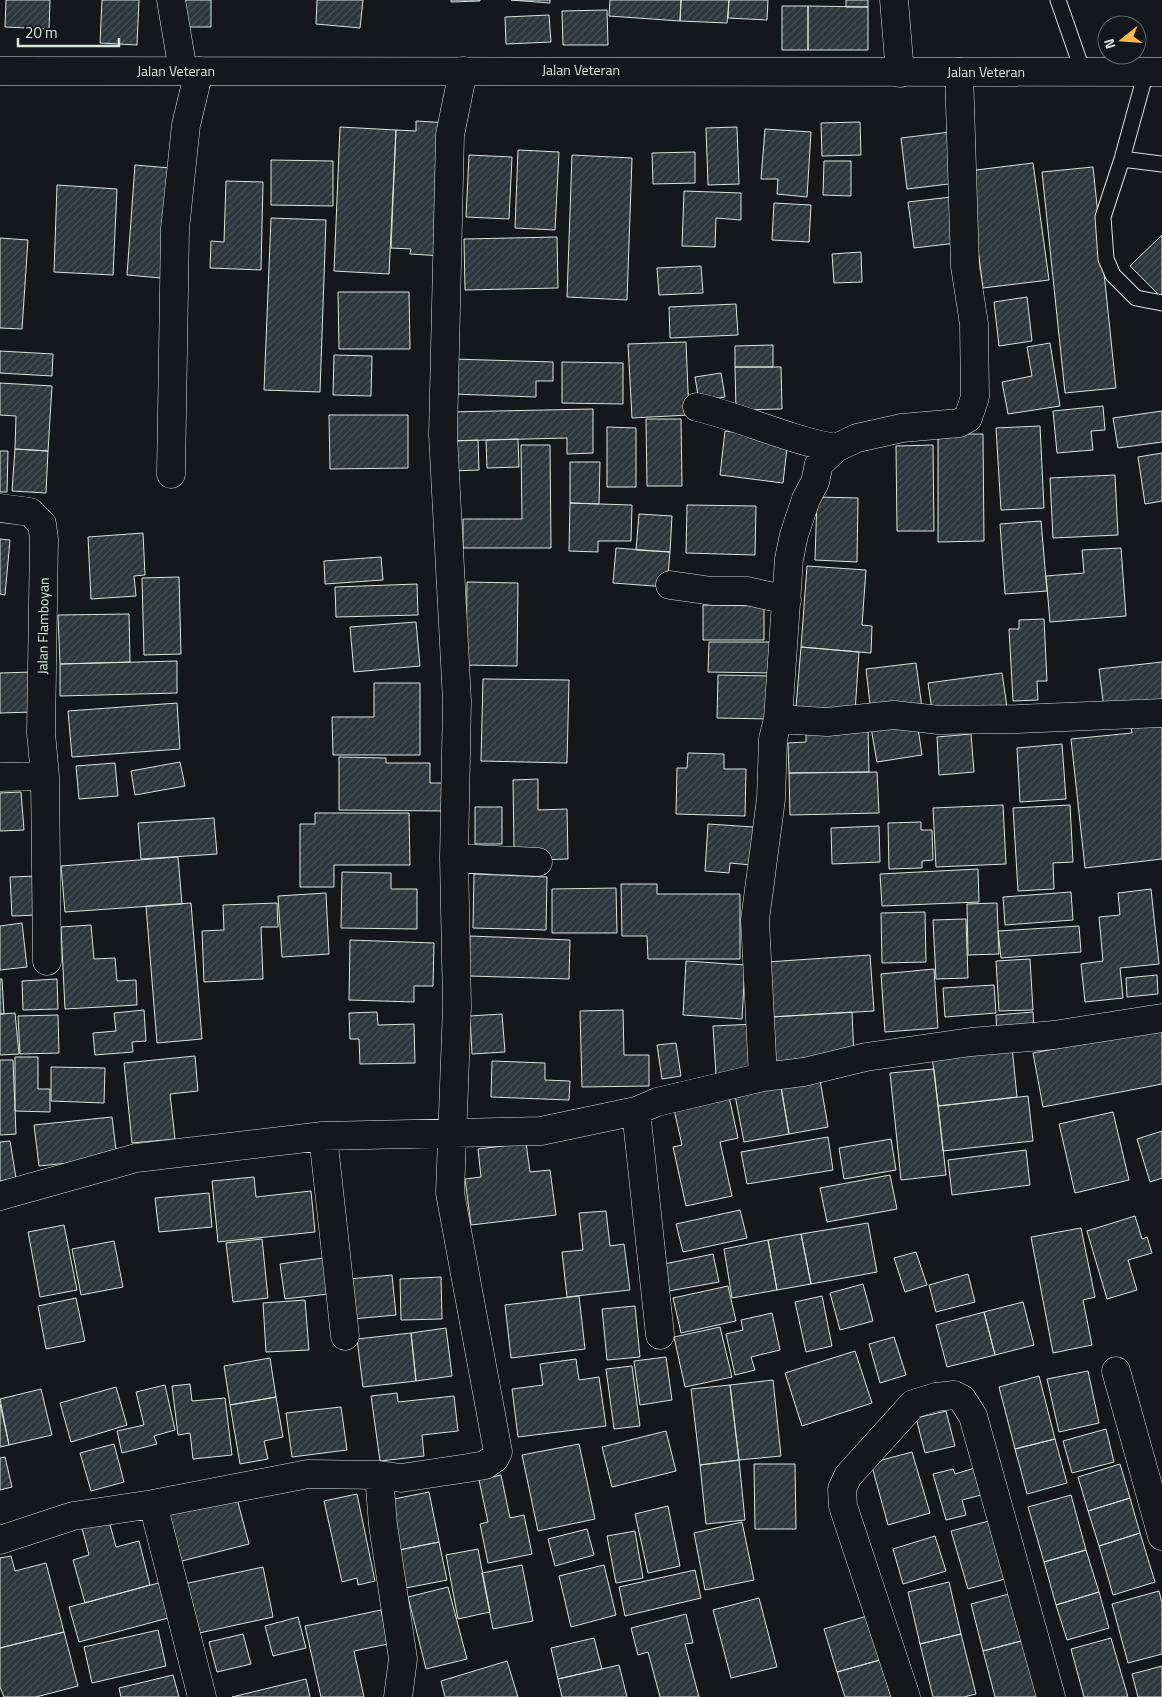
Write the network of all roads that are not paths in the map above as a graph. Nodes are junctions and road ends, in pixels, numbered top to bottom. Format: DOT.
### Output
graph roads {
  1 [pos="172,0"];
  2 [pos="894,0"];
  3 [pos="1058,0"];
  4 [pos="0,71"];
  5 [pos="191,71"];
  6 [pos="463,71"];
  7 [pos="959,72"];
  8 [pos="1083,72"];
  9 [pos="1154,72"];
  10 [pos="900,73"];
  11 [pos="1122,160"];
  12 [pos="1162,164"];
  13 [pos="1162,303"];
  14 [pos="697,407"];
  15 [pos="836,448"];
  16 [pos="171,474"];
  17 [pos="0,508"];
  18 [pos="670,585"];
  19 [pos="787,600"];
  20 [pos="1162,713"];
  21 [pos="778,719"];
  22 [pos="44,776"];
  23 [pos="0,777"];
  24 [pos="454,858"];
  25 [pos="538,862"];
  26 [pos="47,961"];
  27 [pos="1162,1018"];
  28 [pos="762,1077"];
  29 [pos="636,1111"];
  30 [pos="453,1134"];
  31 [pos="323,1136"];
  32 [pos="0,1196"];
  33 [pos="660,1335"];
  34 [pos="345,1336"];
  35 [pos="1116,1371"];
  36 [pos="379,1475"];
  37 [pos="153,1504"];
  38 [pos="1162,1536"];
  39 [pos="0,1540"];
  40 [pos="202,1697"];
  41 [pos="398,1697"];
  42 [pos="906,1697"];
  43 [pos="1050,1697"];
  1 -- 5 [label="main road"];
  2 -- 10 [label="main road"];
  3 -- 8 [label="lane"];
  4 -- 5 [label="main road, Jalan Veteran"];
  5 -- 6 [label="main road, Jalan Veteran"];
  5 -- 16 [label="main road"];
  6 -- 10 [label="main road, Jalan Veteran"];
  6 -- 24 [label="main road"];
  7 -- 8 [label="main road, Jalan Veteran"];
  7 -- 10 [label="main road, Jalan Veteran"];
  7 -- 15 [label="main road"];
  8 -- 9 [label="main road, Jalan Veteran"];
  9 -- 11 [label="lane"];
  11 -- 12 [label="lane"];
  11 -- 13 [label="lane"];
  14 -- 15 [label="main road"];
  15 -- 19 [label="main road"];
  17 -- 22 [label="main road, Jalan Flamboyan"];
  18 -- 19 [label="main road"];
  19 -- 21 [label="main road"];
  20 -- 21 [label="main road"];
  21 -- 28 [label="main road"];
  22 -- 23 [label="main road"];
  22 -- 26 [label="main road, Jalan Flamboyan"];
  24 -- 25 [label="main road"];
  24 -- 30 [label="main road"];
  27 -- 28 [label="main road"];
  28 -- 29 [label="main road"];
  29 -- 30 [label="main road"];
  29 -- 33 [label="main road"];
  30 -- 31 [label="main road"];
  30 -- 36 [label="main road"];
  31 -- 32 [label="main road"];
  31 -- 34 [label="main road"];
  35 -- 38 [label="main road"];
  36 -- 37 [label="main road"];
  36 -- 41 [label="main road"];
  37 -- 39 [label="main road"];
  37 -- 40 [label="main road"];
  42 -- 43 [label="main road"];
}
